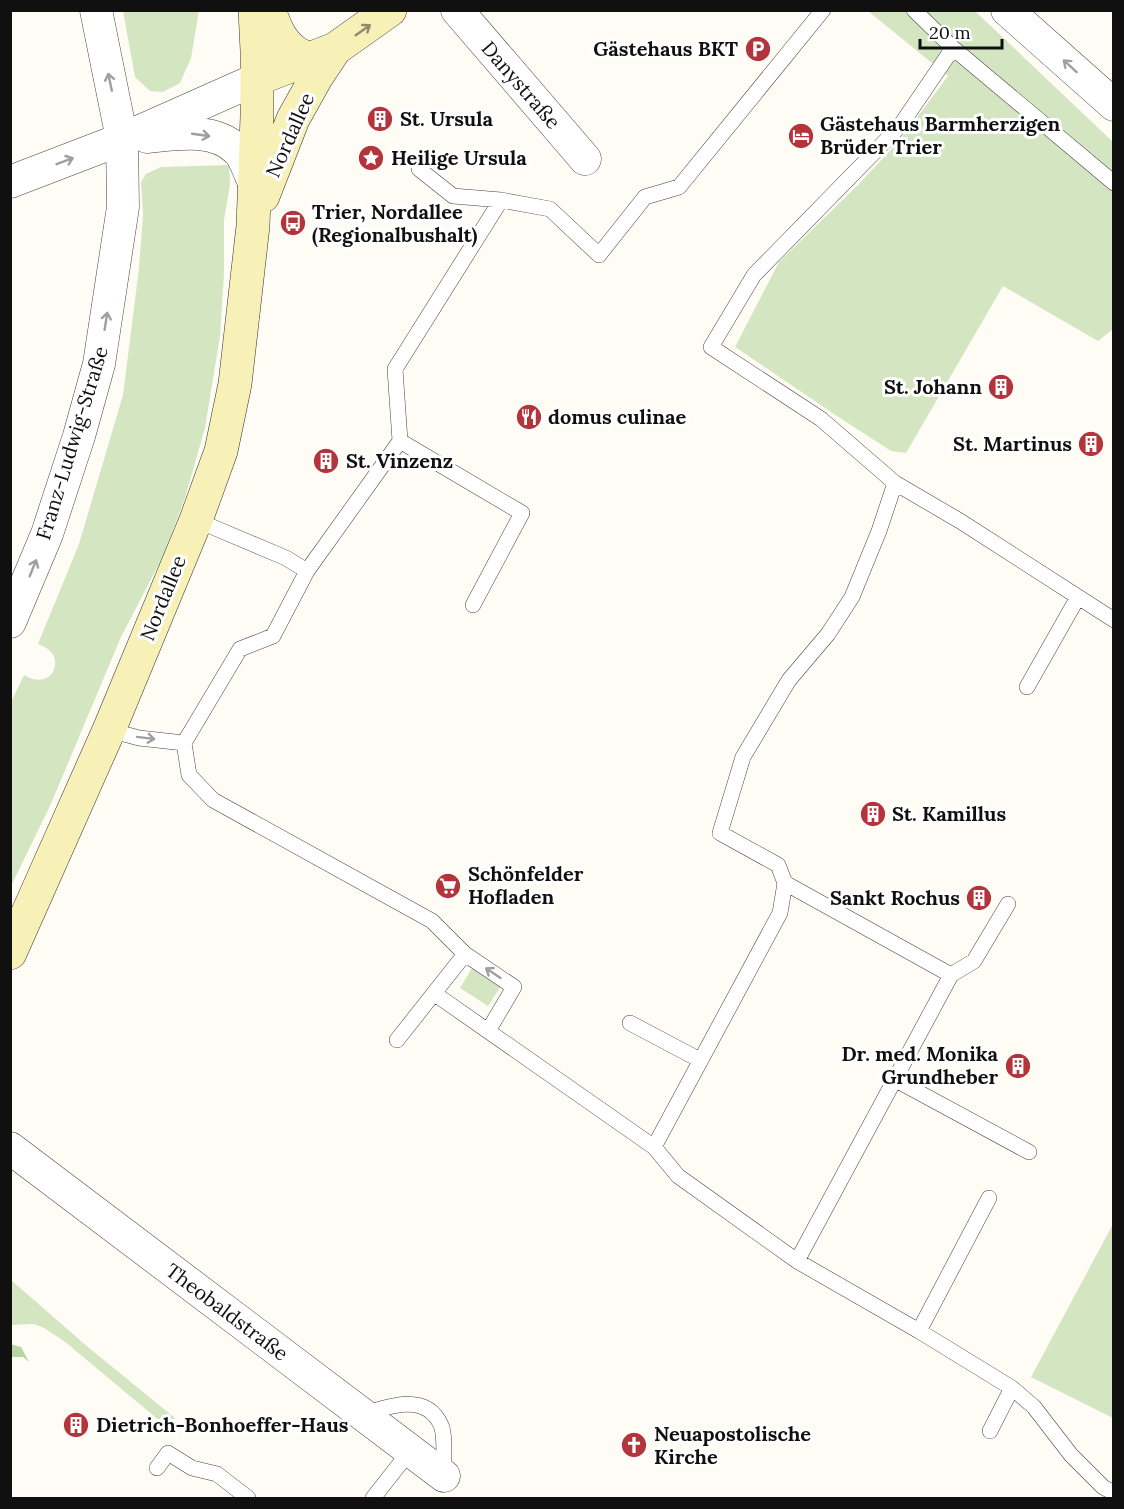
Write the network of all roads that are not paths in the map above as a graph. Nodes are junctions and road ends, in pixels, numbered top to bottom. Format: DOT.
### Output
graph roads {
  1 [pos="96,10"];
  2 [pos="255,10"];
  3 [pos="269,10"];
  4 [pos="390,10"];
  5 [pos="457,10"];
  6 [pos="823,10"];
  7 [pos="914,10"];
  8 [pos="1007,10"];
  9 [pos="953,48"];
  10 [pos="323,54"];
  11 [pos="257,79"];
  12 [pos="1113,105"];
  13 [pos="122,139"];
  14 [pos="585,159"];
  15 [pos="419,169"];
  16 [pos="10,182"];
  17 [pos="254,183"];
  18 [pos="1113,183"];
  19 [pos="501,200"];
  20 [pos="253,226"];
  21 [pos="400,441"];
  22 [pos="895,483"];
  23 [pos="196,520"];
  24 [pos="307,571"];
  25 [pos="1078,597"];
  26 [pos="473,604"];
  27 [pos="1113,620"];
  28 [pos="10,622"];
  29 [pos="1027,687"];
  30 [pos="109,730"];
  31 [pos="184,743"];
  32 [pos="785,883"];
  33 [pos="1008,904"];
  34 [pos="10,953"];
  35 [pos="465,954"];
  36 [pos="951,975"];
  37 [pos="435,994"];
  38 [pos="630,1023"];
  39 [pos="488,1031"];
  40 [pos="397,1040"];
  41 [pos="700,1060"];
  42 [pos="894,1079"];
  43 [pos="654,1147"];
  44 [pos="10,1148"];
  45 [pos="1029,1152"];
  46 [pos="989,1198"];
  47 [pos="797,1261"];
  48 [pos="919,1331"];
  49 [pos="1012,1388"];
  50 [pos="362,1414"];
  51 [pos="990,1431"];
  52 [pos="410,1451"];
  53 [pos="157,1468"];
  54 [pos="444,1476"];
  55 [pos="1113,1493"];
  56 [pos="248,1498"];
  57 [pos="373,1498"];
  13 -- 1 [label="street, Franz-Ludwig-Straße, one-way"];
  2 -- 11 [label="main road, Nordallee"];
  3 -- 10 [label="main road"];
  10 -- 4 [label="main road, one-way"];
  5 -- 14 [label="street, Danystraße"];
  6 -- 19 [label="lane"];
  7 -- 9 [label="lane"];
  12 -- 8 [label="street, one-way"];
  9 -- 18 [label="lane"];
  9 -- 22 [label="lane"];
  10 -- 11 [label="main road"];
  10 -- 20 [label="main road, Nordallee"];
  11 -- 13 [label="street"];
  11 -- 17 [label="main road, Nordallee"];
  16 -- 13 [label="street, one-way"];
  13 -- 17 [label="street, one-way"];
  28 -- 13 [label="street, Franz-Ludwig-Straße, one-way"];
  15 -- 19 [label="lane"];
  17 -- 20 [label="main road, Nordallee"];
  19 -- 21 [label="lane"];
  20 -- 23 [label="main road, Nordallee"];
  21 -- 24 [label="lane"];
  21 -- 26 [label="lane"];
  22 -- 25 [label="lane"];
  22 -- 32 [label="lane"];
  23 -- 24 [label="lane"];
  23 -- 30 [label="main road, Nordallee"];
  24 -- 31 [label="lane"];
  25 -- 27 [label="lane"];
  25 -- 29 [label="lane"];
  30 -- 31 [label="lane, one-way"];
  30 -- 34 [label="main road, Nordallee"];
  31 -- 35 [label="lane"];
  32 -- 36 [label="lane"];
  32 -- 41 [label="lane"];
  33 -- 36 [label="lane"];
  35 -- 37 [label="lane"];
  39 -- 35 [label="lane, one-way"];
  36 -- 42 [label="lane"];
  37 -- 39 [label="lane"];
  37 -- 40 [label="lane"];
  38 -- 41 [label="lane"];
  39 -- 43 [label="lane"];
  41 -- 43 [label="lane"];
  42 -- 45 [label="lane"];
  42 -- 47 [label="lane"];
  43 -- 47 [label="lane"];
  44 -- 50 [label="street, Theobaldstraße"];
  46 -- 48 [label="lane"];
  47 -- 48 [label="lane"];
  48 -- 49 [label="lane"];
  49 -- 51 [label="lane"];
  49 -- 55 [label="lane"];
  50 -- 52 [label="street, Theobaldstraße"];
  50 -- 54 [label="lane"];
  52 -- 54 [label="street, Theobaldstraße"];
  52 -- 57 [label="lane"];
  53 -- 56 [label="lane"];
}
